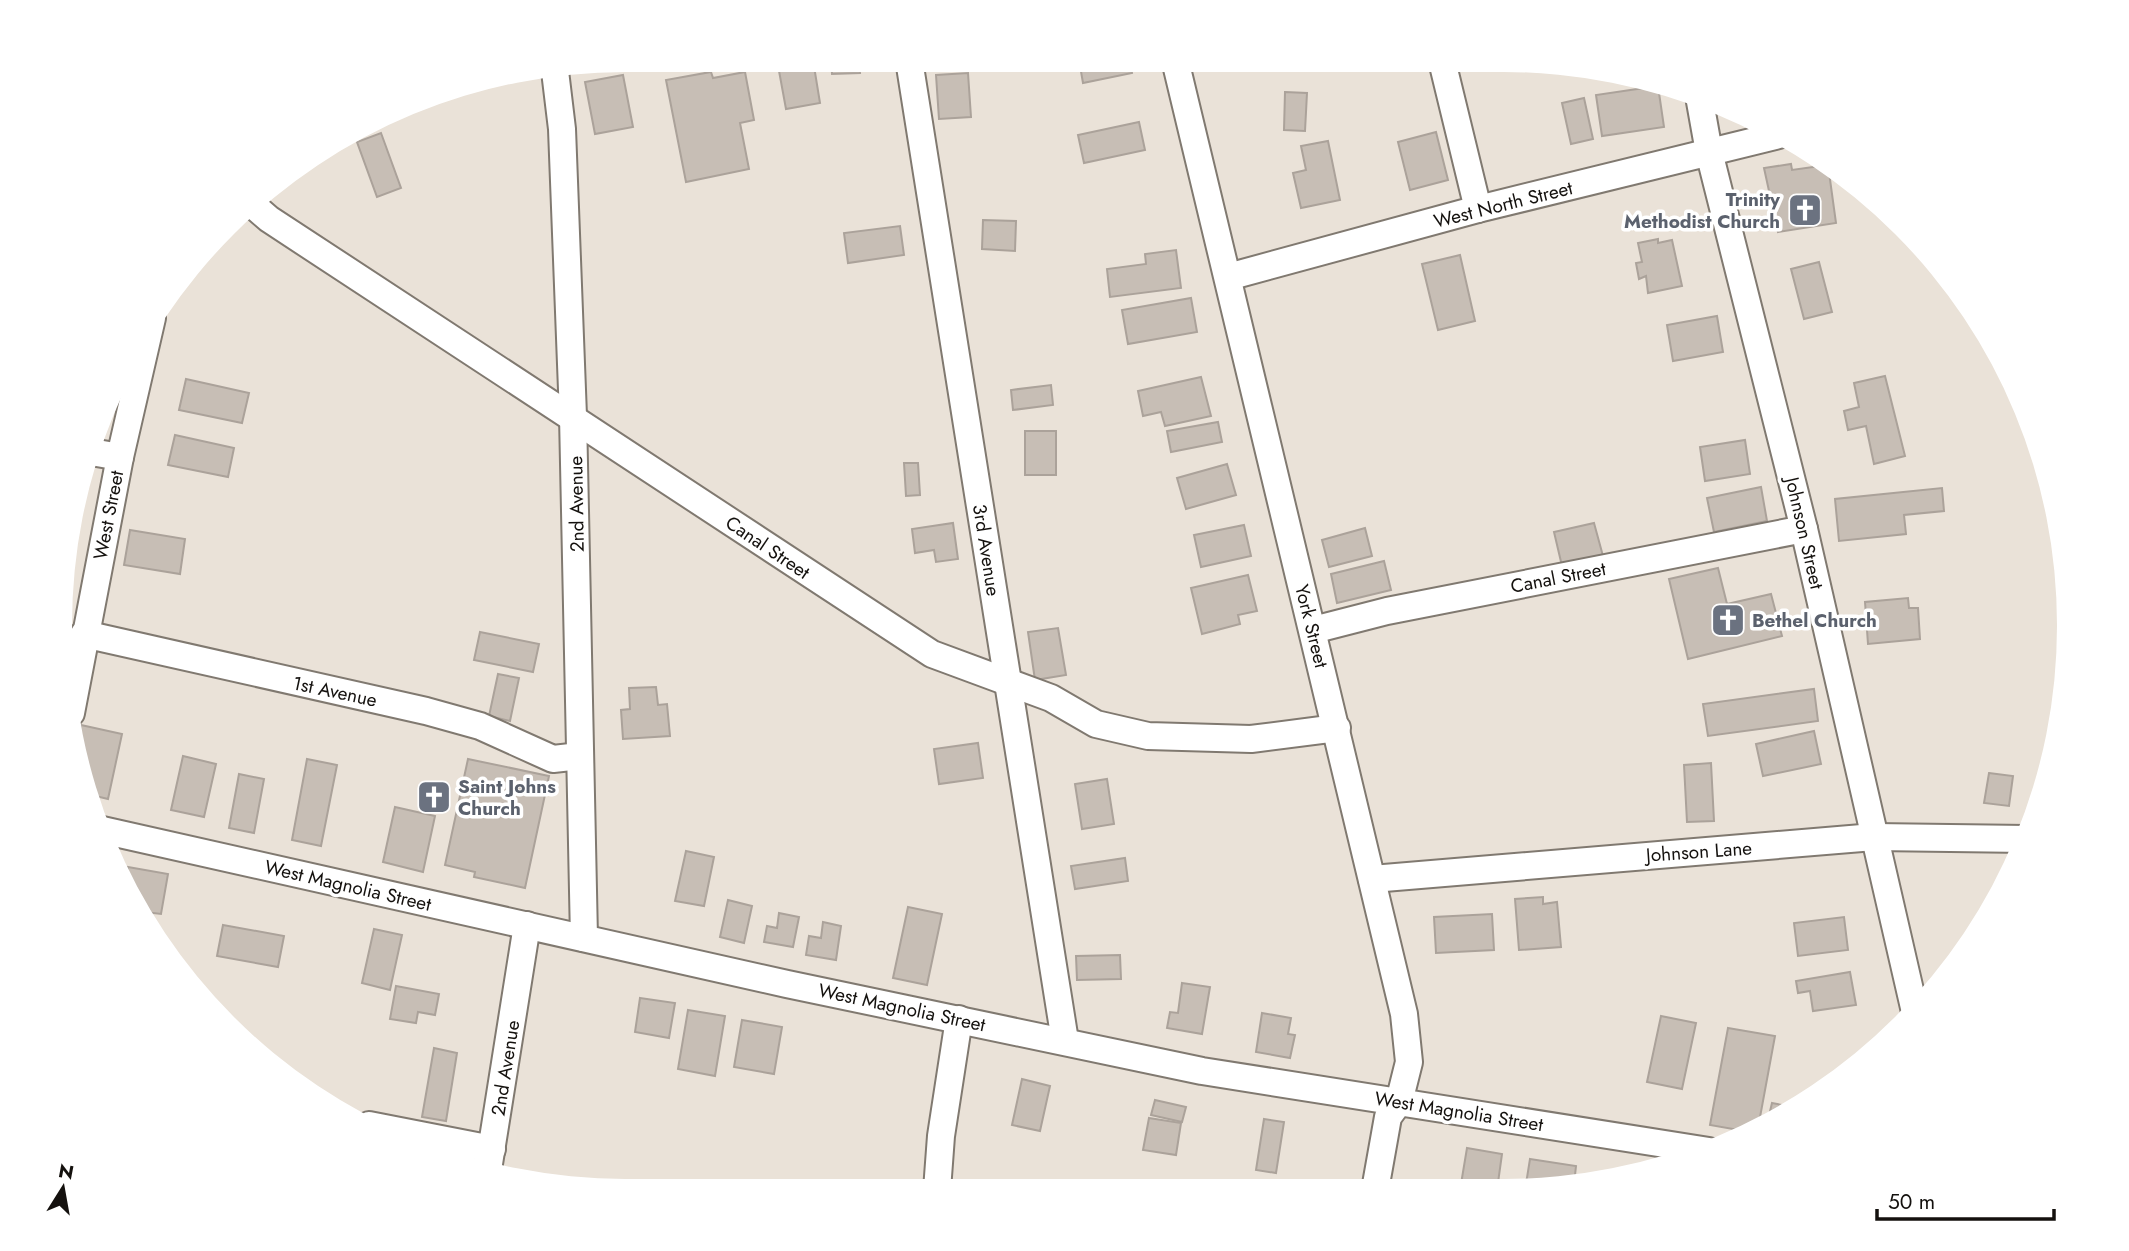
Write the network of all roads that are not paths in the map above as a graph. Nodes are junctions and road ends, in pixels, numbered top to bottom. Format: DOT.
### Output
graph roads {
  1 [pos="911,72"];
  2 [pos="1178,72"];
  3 [pos="1445,72"];
  4 [pos="556,76"];
  5 [pos="1701,109"];
  6 [pos="1765,138"];
  7 [pos="1709,152"];
  8 [pos="1478,209"];
  9 [pos="259,210"];
  10 [pos="1228,277"];
  11 [pos="144,353"];
  12 [pos="573,416"];
  13 [pos="99,453"];
  14 [pos="120,457"];
  15 [pos="1804,529"];
  16 [pos="1313,630"];
  17 [pos="84,634"];
  18 [pos="1007,682"];
  19 [pos="76,695"];
  20 [pos="1337,728"];
  21 [pos="580,756"];
  22 [pos="112,832"];
  23 [pos="1874,837"];
  24 [pos="2014,839"];
  25 [pos="1372,879"];
  26 [pos="527,925"];
  27 [pos="584,938"];
  28 [pos="1912,999"];
  29 [pos="959,1019"];
  30 [pos="1065,1041"];
  31 [pos="1399,1101"];
  32 [pos="425,1141"];
  33 [pos="1687,1148"];
  34 [pos="490,1160"];
  35 [pos="938,1179"];
  36 [pos="1377,1179"];
  1 -- 18 [label="street, 3rd Avenue"];
  2 -- 10 [label="street, York Street"];
  3 -- 8 [label="street"];
  4 -- 12 [label="street, 2nd Avenue"];
  5 -- 7 [label="street, Johnson Street"];
  6 -- 7 [label="street, West North Street"];
  7 -- 8 [label="street, West North Street"];
  7 -- 15 [label="street, Johnson Street"];
  8 -- 10 [label="street, West North Street"];
  9 -- 12 [label="street, Canal Street"];
  10 -- 16 [label="street, York Street"];
  11 -- 14 [label="street, West Street"];
  12 -- 18 [label="street, Canal Street"];
  12 -- 21 [label="street, 2nd Avenue"];
  13 -- 14 [label="street"];
  14 -- 17 [label="street, West Street"];
  15 -- 16 [label="street, Canal Street"];
  15 -- 23 [label="street, Johnson Street"];
  16 -- 20 [label="street, York Street"];
  17 -- 19 [label="street, West Street"];
  17 -- 21 [label="street, 1st Avenue"];
  18 -- 20 [label="street, Canal Street"];
  18 -- 30 [label="street, 3rd Avenue"];
  20 -- 25 [label="street, York Street"];
  21 -- 27 [label="street, 2nd Avenue"];
  22 -- 26 [label="street, West Magnolia Street"];
  23 -- 24 [label="street, Johnson Lane"];
  23 -- 25 [label="street, Johnson Lane"];
  23 -- 28 [label="street, Johnson Street"];
  25 -- 31 [label="street, York Street"];
  26 -- 27 [label="street, West Magnolia Street"];
  26 -- 34 [label="street, 2nd Avenue"];
  27 -- 29 [label="street, West Magnolia Street"];
  29 -- 30 [label="street, West Magnolia Street"];
  29 -- 35 [label="street"];
  30 -- 31 [label="street, West Magnolia Street"];
  31 -- 33 [label="street, West Magnolia Street"];
  31 -- 36 [label="street, York Street"];
  32 -- 34 [label="street"];
}
